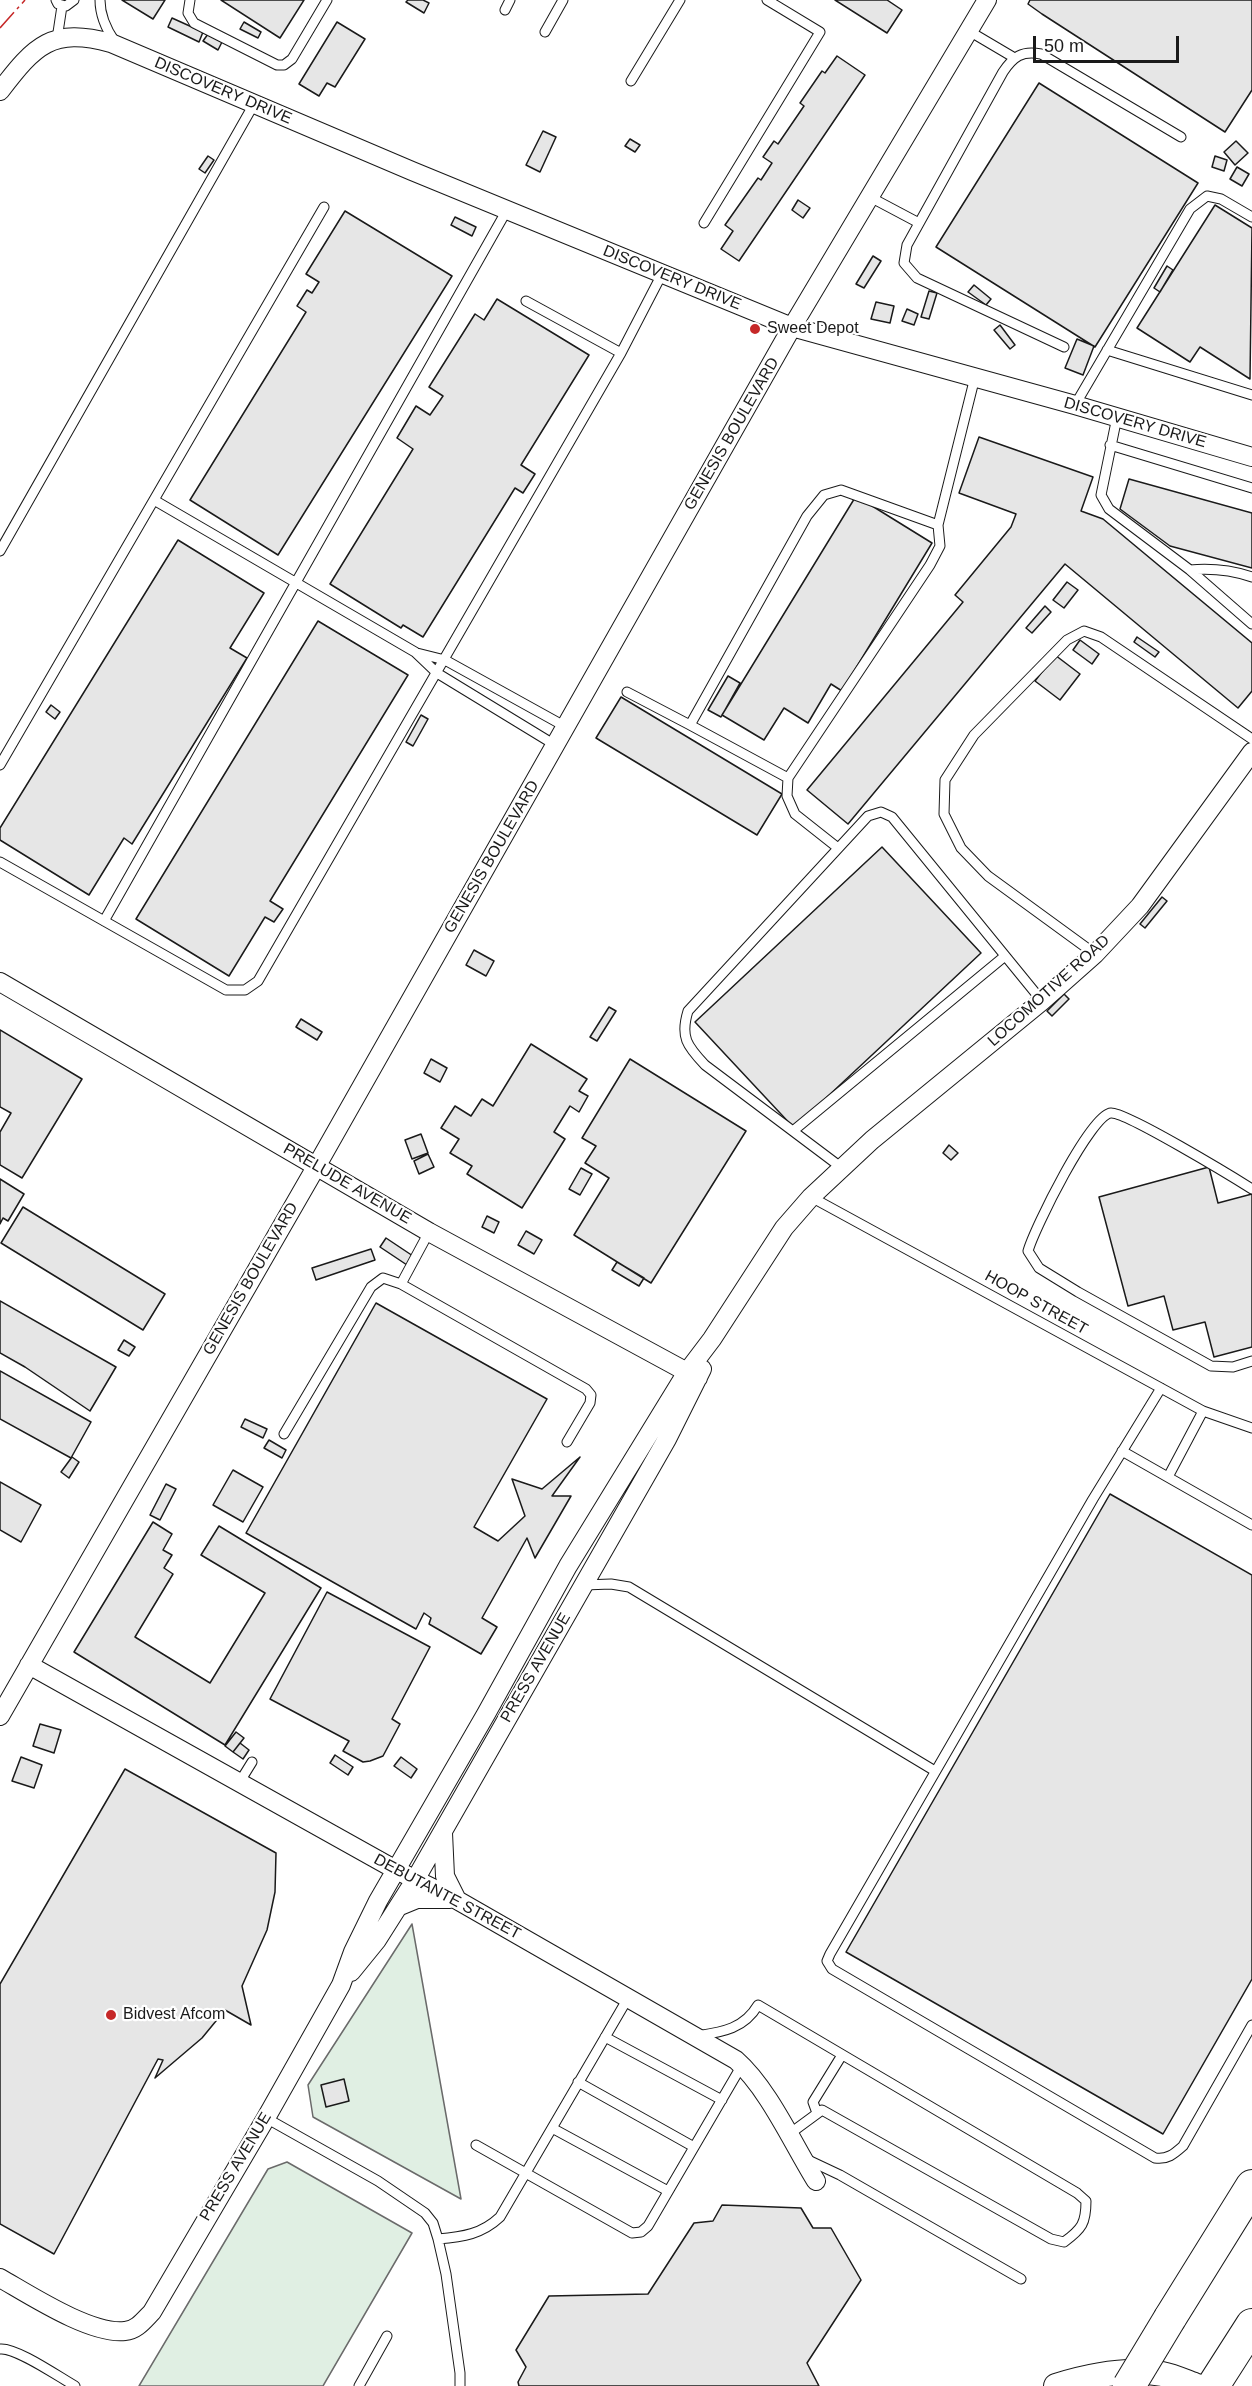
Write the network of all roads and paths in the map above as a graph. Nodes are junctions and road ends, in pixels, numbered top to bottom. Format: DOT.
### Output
graph roads {
  1 [pos="74,0"];
  2 [pos="100,0"];
  3 [pos="190,0"];
  4 [pos="327,0"];
  5 [pos="510,0"];
  6 [pos="563,0"];
  7 [pos="680,0"];
  8 [pos="767,0"];
  9 [pos="987,0"];
  10 [pos="59,3"];
  11 [pos="504,10"];
  12 [pos="969,30"];
  13 [pos="545,32"];
  14 [pos="57,39"];
  15 [pos="114,45"];
  16 [pos="1013,57"];
  17 [pos="631,81"];
  18 [pos="0,91"];
  19 [pos="254,104"];
  20 [pos="1181,137"];
  21 [pos="870,197"];
  22 [pos="324,207"];
  23 [pos="507,210"];
  24 [pos="1252,217"];
  25 [pos="704,222"];
  26 [pos="919,223"];
  27 [pos="662,274"];
  28 [pos="526,301"];
  29 [pos="792,327"];
  30 [pos="1064,347"];
  31 [pos="1107,350"];
  32 [pos="621,353"];
  33 [pos="975,377"];
  34 [pos="1252,395"];
  35 [pos="1075,405"];
  36 [pos="1117,417"];
  37 [pos="1110,445"];
  38 [pos="1252,457"];
  39 [pos="1252,488"];
  40 [pos="154,500"];
  41 [pos="938,525"];
  42 [pos="0,551"];
  43 [pos="1190,570"];
  44 [pos="1252,577"];
  45 [pos="296,583"];
  46 [pos="1252,624"];
  47 [pos="415,652"];
  48 [pos="445,660"];
  49 [pos="437,673"];
  50 [pos="627,692"];
  51 [pos="690,725"];
  52 [pos="566,728"];
  53 [pos="1252,740"];
  54 [pos="555,746"];
  55 [pos="1252,752"];
  56 [pos="0,765"];
  57 [pos="788,778"];
  58 [pos="1252,778"];
  59 [pos="1225,788"];
  60 [pos="838,848"];
  61 [pos="0,862"];
  62 [pos="104,921"];
  63 [pos="1095,954"];
  64 [pos="1005,956"];
  65 [pos="0,982"];
  66 [pos="1042,1001"];
  67 [pos="793,1131"];
  68 [pos="316,1167"];
  69 [pos="842,1168"];
  70 [pos="1252,1189"];
  71 [pos="811,1197"];
  72 [pos="429,1232"];
  73 [pos="401,1284"];
  74 [pos="1252,1361"];
  75 [pos="693,1375"];
  76 [pos="1161,1388"];
  77 [pos="1203,1411"];
  78 [pos="1252,1428"];
  79 [pos="284,1434"];
  80 [pos="567,1443"];
  81 [pos="1122,1451"];
  82 [pos="1168,1477"];
  83 [pos="606,1504"];
  84 [pos="623,1515"];
  85 [pos="1252,1525"];
  86 [pos="583,1585"];
  87 [pos="29,1665"];
  88 [pos="0,1716"];
  89 [pos="252,1762"];
  90 [pos="935,1771"];
  91 [pos="239,1783"];
  92 [pos="443,1830"];
  93 [pos="396,1870"];
  94 [pos="415,1880"];
  95 [pos="457,1900"];
  96 [pos="399,1906"];
  97 [pos="341,1985"];
  98 [pos="628,1998"];
  99 [pos="1252,2025"];
  100 [pos="694,2036"];
  101 [pos="605,2037"];
  102 [pos="842,2055"];
  103 [pos="742,2065"];
  104 [pos="578,2082"];
  105 [pos="722,2100"];
  106 [pos="817,2113"];
  107 [pos="266,2118"];
  108 [pos="552,2128"];
  109 [pos="788,2135"];
  110 [pos="476,2145"];
  111 [pos="694,2147"];
  112 [pos="801,2157"];
  113 [pos="525,2173"];
  114 [pos="816,2181"];
  115 [pos="1252,2186"];
  116 [pos="668,2191"];
  117 [pos="438,2239"];
  118 [pos="0,2278"];
  119 [pos="1021,2279"];
  120 [pos="1247,2332"];
  121 [pos="387,2336"];
  122 [pos="0,2349"];
  123 [pos="75,2386"];
  124 [pos="359,2386"];
  125 [pos="460,2386"];
  126 [pos="1056,2386"];
  127 [pos="1129,2386"];
  128 [pos="1197,2386"];
  129 [pos="1214,2386"];
  1 -- 10 [label="lane"];
  2 -- 15 [label="lane"];
  3 -- 4 [label="lane"];
  5 -- 11 [label="lane"];
  6 -- 13 [label="lane"];
  7 -- 17 [label="lane"];
  8 -- 25 [label="lane"];
  9 -- 12 [label="street, GENESIS BOULEVARD"];
  10 -- 14 [label="lane"];
  12 -- 16 [label="lane"];
  12 -- 21 [label="street, GENESIS BOULEVARD"];
  14 -- 15 [label="street, DISCOVERY DRIVE"];
  14 -- 18 [label="street"];
  15 -- 19 [label="street, DISCOVERY DRIVE"];
  16 -- 20 [label="lane"];
  16 -- 26 [label="lane"];
  19 -- 23 [label="street, DISCOVERY DRIVE"];
  19 -- 42 [label="lane"];
  21 -- 26 [label="lane"];
  21 -- 29 [label="street, GENESIS BOULEVARD"];
  22 -- 40 [label="lane"];
  23 -- 27 [label="street, DISCOVERY DRIVE"];
  23 -- 45 [label="lane"];
  24 -- 31 [label="lane"];
  26 -- 30 [label="lane"];
  27 -- 29 [label="street, DISCOVERY DRIVE"];
  27 -- 32 [label="lane"];
  28 -- 32 [label="lane"];
  29 -- 33 [label="street, DISCOVERY DRIVE"];
  29 -- 52 [label="street, GENESIS BOULEVARD"];
  31 -- 34 [label="lane"];
  31 -- 35 [label="lane"];
  32 -- 48 [label="lane"];
  33 -- 35 [label="street, DISCOVERY DRIVE"];
  33 -- 41 [label="lane"];
  35 -- 36 [label="street, DISCOVERY DRIVE"];
  36 -- 37 [label="lane"];
  36 -- 38 [label="street, DISCOVERY DRIVE"];
  37 -- 39 [label="lane"];
  37 -- 43 [label="lane"];
  40 -- 45 [label="lane"];
  40 -- 56 [label="lane"];
  41 -- 51 [label="lane"];
  41 -- 57 [label="lane"];
  43 -- 44 [label="lane"];
  43 -- 46 [label="lane"];
  45 -- 47 [label="lane"];
  45 -- 62 [label="lane"];
  47 -- 48 [label="lane"];
  47 -- 49 [label="lane"];
  48 -- 49 [label="lane"];
  48 -- 52 [label="lane"];
  49 -- 54 [label="lane"];
  49 -- 62 [label="lane"];
  50 -- 51 [label="lane"];
  51 -- 57 [label="lane"];
  52 -- 54 [label="street, GENESIS BOULEVARD"];
  53 -- 63 [label="lane"];
  54 -- 68 [label="street, GENESIS BOULEVARD"];
  55 -- 59 [label="street, LOCOMOTIVE ROAD"];
  57 -- 60 [label="lane"];
  58 -- 59 [label="street"];
  59 -- 63 [label="street, LOCOMOTIVE ROAD"];
  60 -- 64 [label="lane"];
  60 -- 67 [label="lane"];
  61 -- 62 [label="lane"];
  63 -- 66 [label="street, LOCOMOTIVE ROAD"];
  64 -- 66 [label="lane"];
  64 -- 67 [label="lane"];
  65 -- 68 [label="street, PRELUDE AVENUE"];
  66 -- 69 [label="street, LOCOMOTIVE ROAD"];
  67 -- 69 [label="lane"];
  68 -- 72 [label="street, PRELUDE AVENUE"];
  68 -- 87 [label="street, GENESIS BOULEVARD"];
  69 -- 71 [label="street, LOCOMOTIVE ROAD"];
  70 -- 74 [label="lane"];
  71 -- 75 [label="street, PRESS AVENUE"];
  71 -- 76 [label="lane, HOOP STREET"];
  72 -- 73 [label="lane"];
  72 -- 75 [label="street, PRELUDE AVENUE"];
  73 -- 79 [label="lane"];
  73 -- 80 [label="lane"];
  75 -- 83 [label="street, PRESS AVENUE"];
  75 -- 84 [label="street, PRESS AVENUE"];
  76 -- 77 [label="lane, HOOP STREET"];
  76 -- 81 [label="lane"];
  77 -- 78 [label="lane, HOOP STREET"];
  77 -- 82 [label="lane"];
  81 -- 82 [label="lane"];
  81 -- 90 [label="lane"];
  82 -- 85 [label="lane"];
  83 -- 84 [label="street"];
  83 -- 93 [label="street, PRESS AVENUE"];
  84 -- 86 [label="street, PRESS AVENUE"];
  86 -- 90 [label="lane"];
  86 -- 92 [label="street, PRESS AVENUE"];
  87 -- 88 [label="street, GENESIS BOULEVARD"];
  87 -- 91 [label="street, DEBUTANTE STREET"];
  89 -- 91 [label="lane"];
  90 -- 99 [label="lane"];
  91 -- 93 [label="street, DEBUTANTE STREET"];
  92 -- 94 [label="street, PRESS AVENUE"];
  92 -- 95 [label="street"];
  93 -- 94 [label="street, DEBUTANTE STREET"];
  93 -- 97 [label="street, PRESS AVENUE"];
  94 -- 95 [label="street, DEBUTANTE STREET"];
  94 -- 96 [label="street, PRESS AVENUE"];
  95 -- 96 [label="street"];
  95 -- 98 [label="street, DEBUTANTE STREET"];
  96 -- 97 [label="street, PRESS AVENUE"];
  97 -- 107 [label="street, PRESS AVENUE"];
  98 -- 100 [label="street, DEBUTANTE STREET"];
  98 -- 101 [label="lane"];
  100 -- 102 [label="lane"];
  100 -- 103 [label="street, DEBUTANTE STREET"];
  101 -- 104 [label="lane"];
  101 -- 105 [label="lane"];
  102 -- 106 [label="lane"];
  102 -- 106 [label="lane"];
  103 -- 105 [label="lane"];
  103 -- 109 [label="street, DEBUTANTE STREET"];
  104 -- 108 [label="lane"];
  104 -- 111 [label="lane"];
  105 -- 111 [label="lane"];
  106 -- 109 [label="lane"];
  107 -- 117 [label="lane"];
  107 -- 118 [label="street, PRESS AVENUE"];
  108 -- 113 [label="lane"];
  108 -- 116 [label="lane"];
  109 -- 112 [label="street, DEBUTANTE STREET"];
  110 -- 113 [label="lane"];
  111 -- 116 [label="lane"];
  112 -- 114 [label="street, DEBUTANTE STREET"];
  112 -- 119 [label="lane"];
  113 -- 116 [label="lane"];
  113 -- 117 [label="lane"];
  115 -- 127 [label="highway, bridge"];
  117 -- 125 [label="lane"];
  120 -- 129 [label="highway"];
  121 -- 124 [label="lane"];
  122 -- 123 [label="lane"];
  126 -- 128 [label="street"];
}
